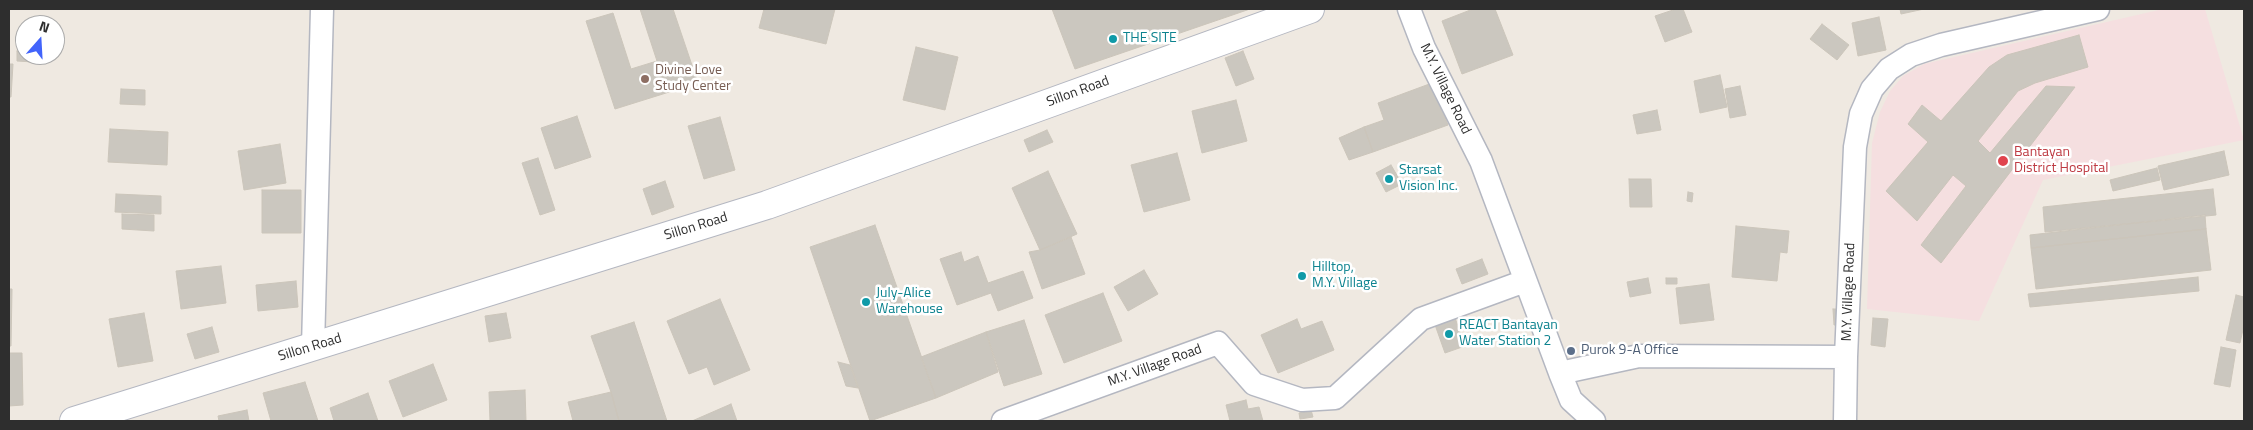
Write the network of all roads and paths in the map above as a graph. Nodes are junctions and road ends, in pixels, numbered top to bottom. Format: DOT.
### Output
graph roads {
  1 [pos="322,9"];
  2 [pos="1310,9"];
  3 [pos="1409,9"];
  4 [pos="2098,9"];
  5 [pos="1525,281"];
  6 [pos="313,347"];
  7 [pos="1846,357"];
  8 [pos="1560,373"];
  9 [pos="74,421"];
  10 [pos="1003,421"];
  11 [pos="1594,421"];
  12 [pos="1845,421"];
  1 -- 6 [label="street"];
  2 -- 6 [label="main road, Sillon Road"];
  3 -- 5 [label="street, M.Y. Village Road"];
  4 -- 7 [label="street, M.Y. Village Road"];
  5 -- 8 [label="street, M.Y. Village Road"];
  5 -- 10 [label="street, M.Y. Village Road"];
  6 -- 9 [label="main road, Sillon Road"];
  7 -- 8 [label="street, M.Y. Village Road"];
  7 -- 12 [label="street"];
  8 -- 11 [label="street"];
}
